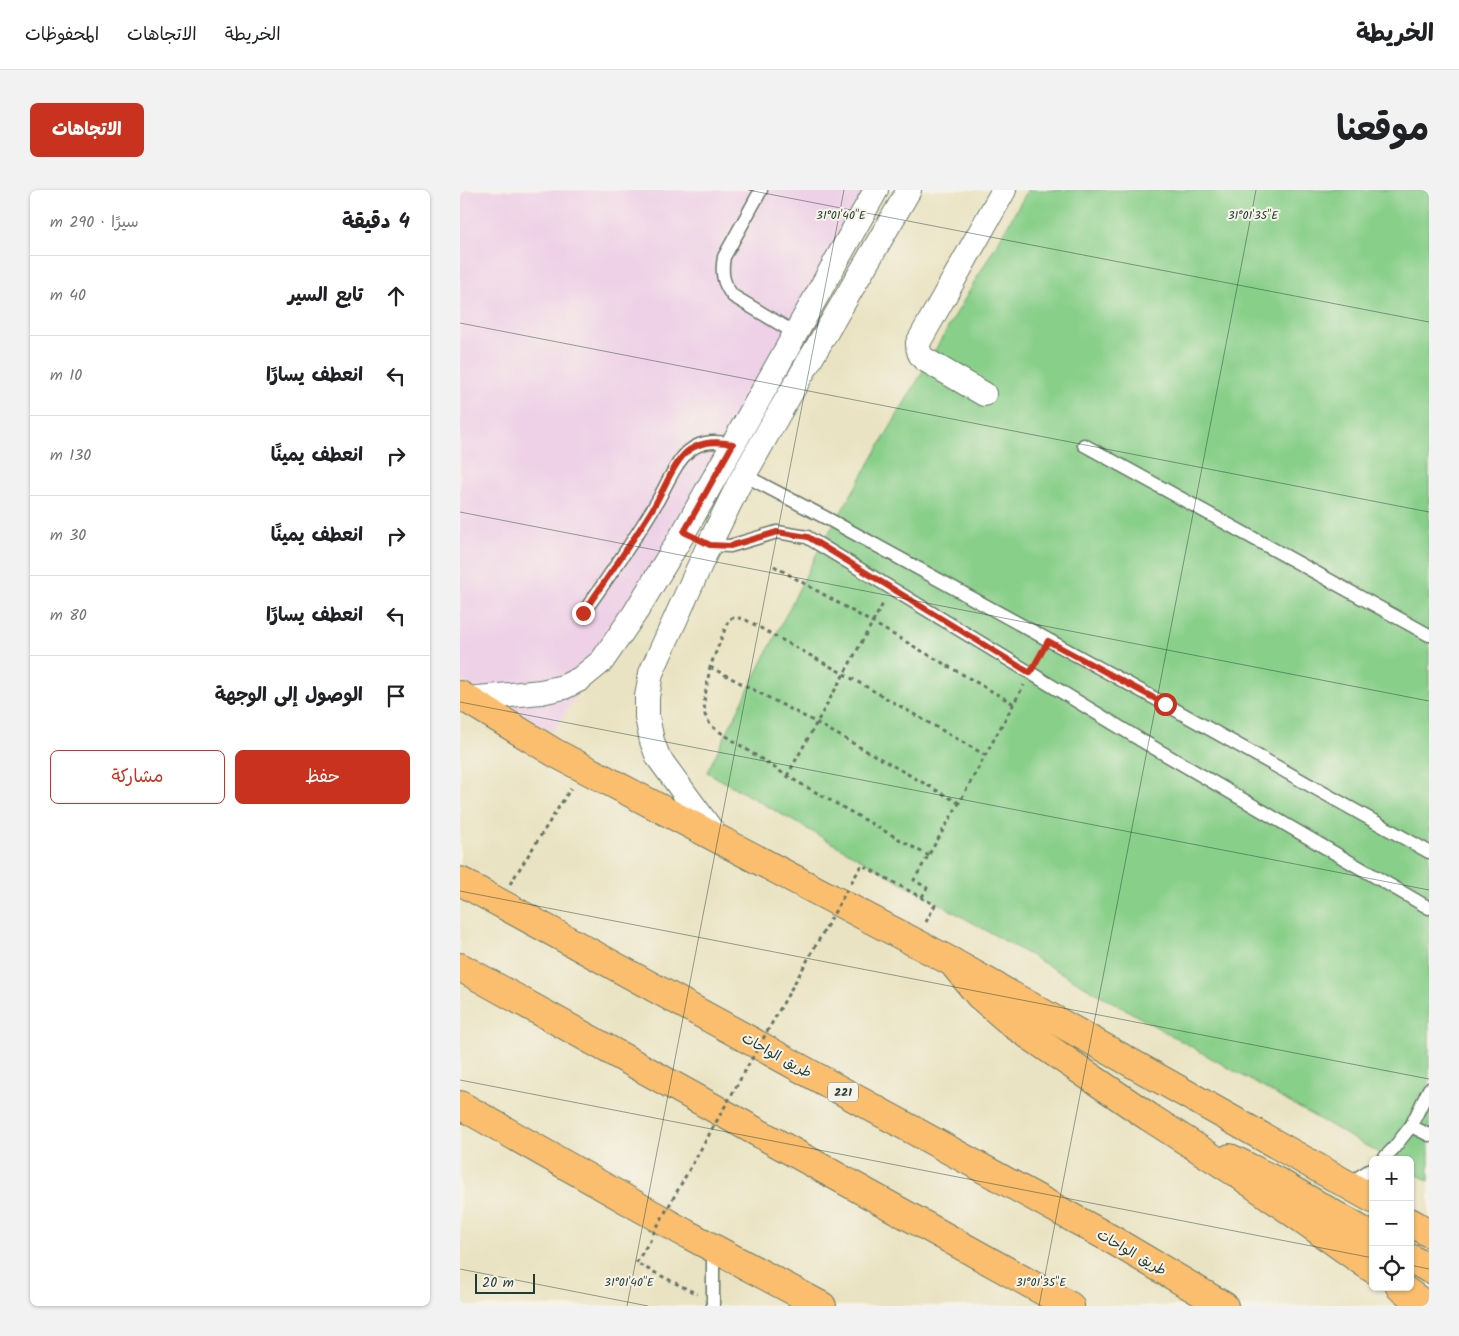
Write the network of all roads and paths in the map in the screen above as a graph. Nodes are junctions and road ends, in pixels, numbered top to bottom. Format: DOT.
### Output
graph roads {
  1 [pos="762,190"];
  2 [pos="876,190"];
  3 [pos="909,190"];
  4 [pos="1004,190"];
  5 [pos="796,333"];
  6 [pos="817,347"];
  7 [pos="984,394"];
  8 [pos="733,444"];
  9 [pos="1084,445"];
  10 [pos="744,475"];
  11 [pos="684,532"];
  12 [pos="710,545"];
  13 [pos="774,566"];
  14 [pos="892,588"];
  15 [pos="583,613"];
  16 [pos="873,622"];
  17 [pos="1429,635"];
  18 [pos="710,667"];
  19 [pos="1030,673"];
  20 [pos="844,674"];
  21 [pos="464,697"];
  22 [pos="1014,704"];
  23 [pos="817,723"];
  24 [pos="985,755"];
  25 [pos="584,768"];
  26 [pos="787,776"];
  27 [pos="960,803"];
  28 [pos="718,840"];
  29 [pos="1429,852"];
  30 [pos="929,856"];
  31 [pos="460,881"];
  32 [pos="922,898"];
  33 [pos="498,902"];
  34 [pos="1429,908"];
  35 [pos="915,943"];
  36 [pos="952,962"];
  37 [pos="460,967"];
  38 [pos="1429,1089"];
  39 [pos="460,1105"];
  40 [pos="1149,1117"];
  41 [pos="1411,1126"];
  42 [pos="1429,1135"];
  43 [pos="1386,1156"];
  44 [pos="1369,1171"];
  45 [pos="1348,1184"];
  46 [pos="1369,1197"];
  47 [pos="1414,1224"];
  48 [pos="1429,1233"];
  49 [pos="1369,1235"];
  50 [pos="713,1248"];
  51 [pos="1414,1260"];
  52 [pos="1369,1266"];
  53 [pos="1429,1269"];
  54 [pos="1406,1291"];
  55 [pos="699,1295"];
  56 [pos="713,1306"];
  57 [pos="822,1306"];
  58 [pos="1070,1306"];
  59 [pos="1224,1306"];
  60 [pos="1427,1306"];
  1 -- 5 [label="lane"];
  2 -- 5 [label="street"];
  3 -- 6 [label="street"];
  4 -- 7 [label="street"];
  5 -- 6 [label="street"];
  5 -- 8 [label="street"];
  6 -- 10 [label="street"];
  8 -- 11 [label="street"];
  8 -- 15 [label="lane"];
  9 -- 17 [label="lane"];
  10 -- 12 [label="street"];
  10 -- 29 [label="lane"];
  11 -- 12 [label="street"];
  11 -- 21 [label="street"];
  12 -- 14 [label="lane"];
  12 -- 28 [label="street"];
  13 -- 16 [label="path"];
  14 -- 16 [label="path"];
  14 -- 19 [label="lane"];
  16 -- 20 [label="path"];
  16 -- 22 [label="path"];
  18 -- 20 [label="path"];
  18 -- 23 [label="path"];
  18 -- 26 [label="path"];
  19 -- 22 [label="path"];
  19 -- 34 [label="lane"];
  20 -- 23 [label="path"];
  20 -- 24 [label="path"];
  21 -- 25 [label="main road"];
  22 -- 24 [label="path"];
  23 -- 26 [label="path"];
  23 -- 27 [label="path"];
  24 -- 27 [label="path"];
  25 -- 28 [label="main road"];
  25 -- 33 [label="path"];
  26 -- 30 [label="path"];
  27 -- 30 [label="path"];
  28 -- 35 [label="main road"];
  30 -- 32 [label="path"];
  31 -- 33 [label="main road, طريق الواحات / 221"];
  32 -- 35 [label="path"];
  32 -- 55 [label="path, bridge"];
  33 -- 59 [label="main road, طريق الواحات / 221"];
  35 -- 36 [label="main road"];
  36 -- 40 [label="main road"];
  36 -- 45 [label="main road"];
  37 -- 58 [label="main road"];
  38 -- 41 [label="lane"];
  39 -- 50 [label="main road"];
  40 -- 49 [label="main road"];
  40 -- 52 [label="main road"];
  41 -- 42 [label="lane"];
  41 -- 43 [label="lane"];
  44 -- 45 [label="lane"];
  45 -- 46 [label="main road"];
  47 -- 48 [label="main road"];
  50 -- 56 [label="lane"];
  50 -- 57 [label="main road"];
  51 -- 53 [label="main road"];
  54 -- 60 [label="main road"];
}
